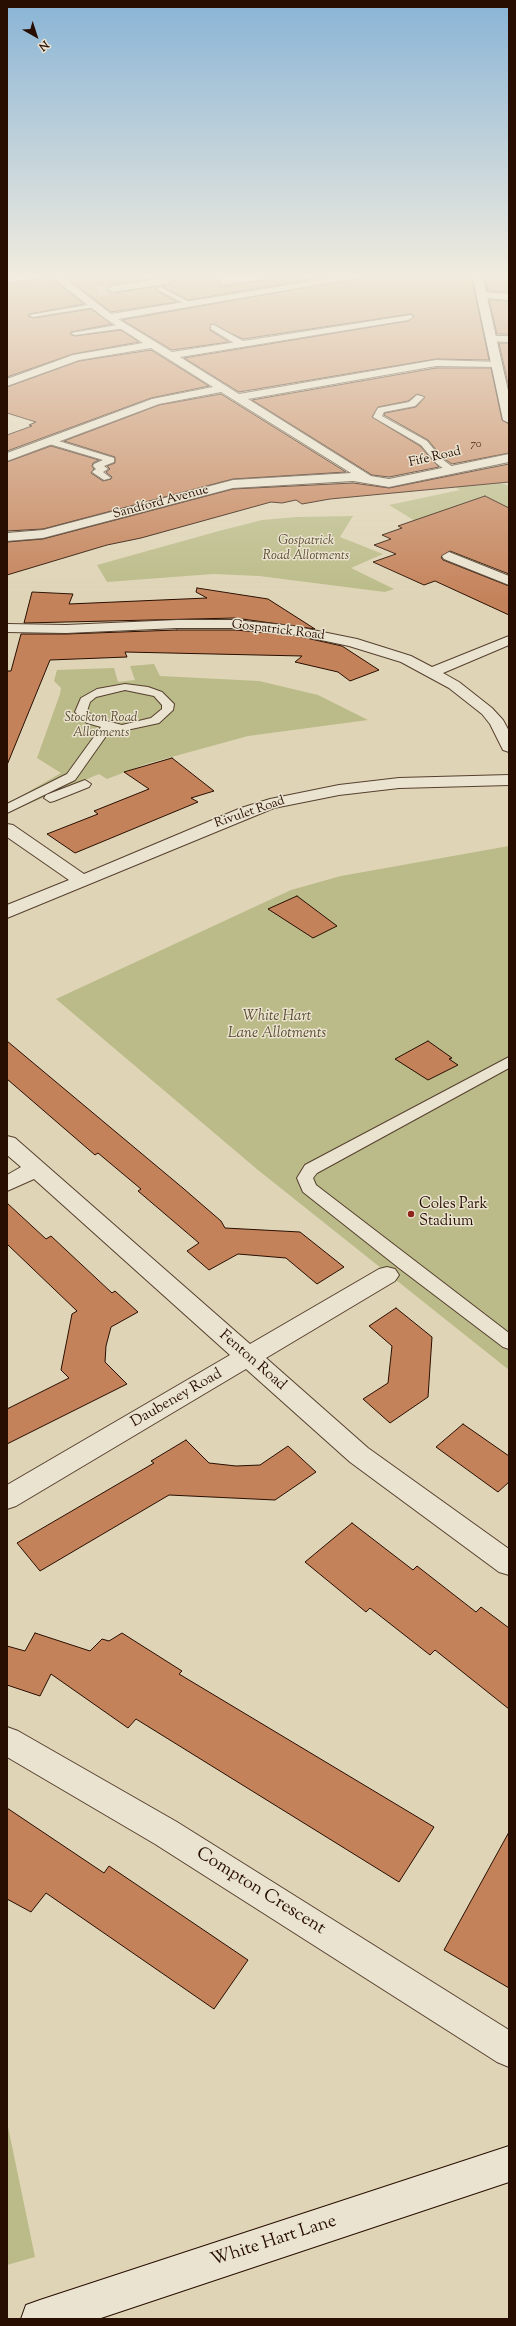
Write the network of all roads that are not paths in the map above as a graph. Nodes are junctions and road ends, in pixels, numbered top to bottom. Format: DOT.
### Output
graph roads {
  1 [pos="212,383"];
  2 [pos="324,383"];
  3 [pos="500,383"];
  4 [pos="221,388"];
  5 [pos="420,397"];
  6 [pos="236,398"];
  7 [pos="509,420"];
  8 [pos="49,441"];
  9 [pos="7,457"];
  10 [pos="509,458"];
  11 [pos="341,466"];
  12 [pos="451,470"];
  13 [pos="108,478"];
  14 [pos="317,478"];
  15 [pos="368,478"];
  16 [pos="7,537"];
  17 [pos="449,556"];
  18 [pos="509,582"];
  19 [pos="7,628"];
  20 [pos="509,640"];
  21 [pos="432,672"];
  22 [pos="107,726"];
  23 [pos="509,747"];
  24 [pos="509,780"];
  25 [pos="85,784"];
  26 [pos="7,809"];
  27 [pos="7,814"];
  28 [pos="7,829"];
  29 [pos="81,880"];
  30 [pos="7,912"];
  31 [pos="509,1062"];
  32 [pos="7,1143"];
  33 [pos="36,1169"];
  34 [pos="7,1184"];
  35 [pos="396,1269"];
  36 [pos="509,1342"];
  37 [pos="248,1358"];
  38 [pos="7,1498"];
  39 [pos="509,1564"];
  40 [pos="7,1741"];
  41 [pos="509,2050"];
  42 [pos="509,2164"];
  43 [pos="40,2319"];
  1 -- 4 [label="street"];
  2 -- 6 [label="street"];
  3 -- 7 [label="street"];
  4 -- 6 [label="street"];
  4 -- 8 [label="street"];
  5 -- 12 [label="lane"];
  6 -- 11 [label="street"];
  8 -- 9 [label="street"];
  8 -- 13 [label="lane"];
  10 -- 12 [label="street, Fife Road"];
  11 -- 14 [label="street, Sandford Avenue"];
  11 -- 15 [label="street"];
  12 -- 15 [label="street, Fife Road"];
  14 -- 15 [label="street, Sandford Avenue"];
  14 -- 16 [label="street, Sandford Avenue"];
  17 -- 18 [label="street"];
  19 -- 21 [label="street, Gospatrick Road"];
  20 -- 21 [label="street"];
  21 -- 23 [label="street, Gospatrick Road"];
  22 -- 22 [label="lane"];
  22 -- 26 [label="lane"];
  24 -- 29 [label="street, Rivulet Road"];
  25 -- 27 [label="lane"];
  28 -- 29 [label="street"];
  29 -- 30 [label="street, Rivulet Road"];
  31 -- 35 [label="lane"];
  32 -- 33 [label="street, Fenton Road"];
  33 -- 34 [label="street"];
  33 -- 37 [label="street, Fenton Road"];
  35 -- 36 [label="lane"];
  35 -- 37 [label="street, Daubeney Road"];
  37 -- 38 [label="street, Daubeney Road"];
  37 -- 39 [label="street, Fenton Road"];
  40 -- 41 [label="street, Compton Crescent"];
  42 -- 43 [label="street, White Hart Lane"];
}
